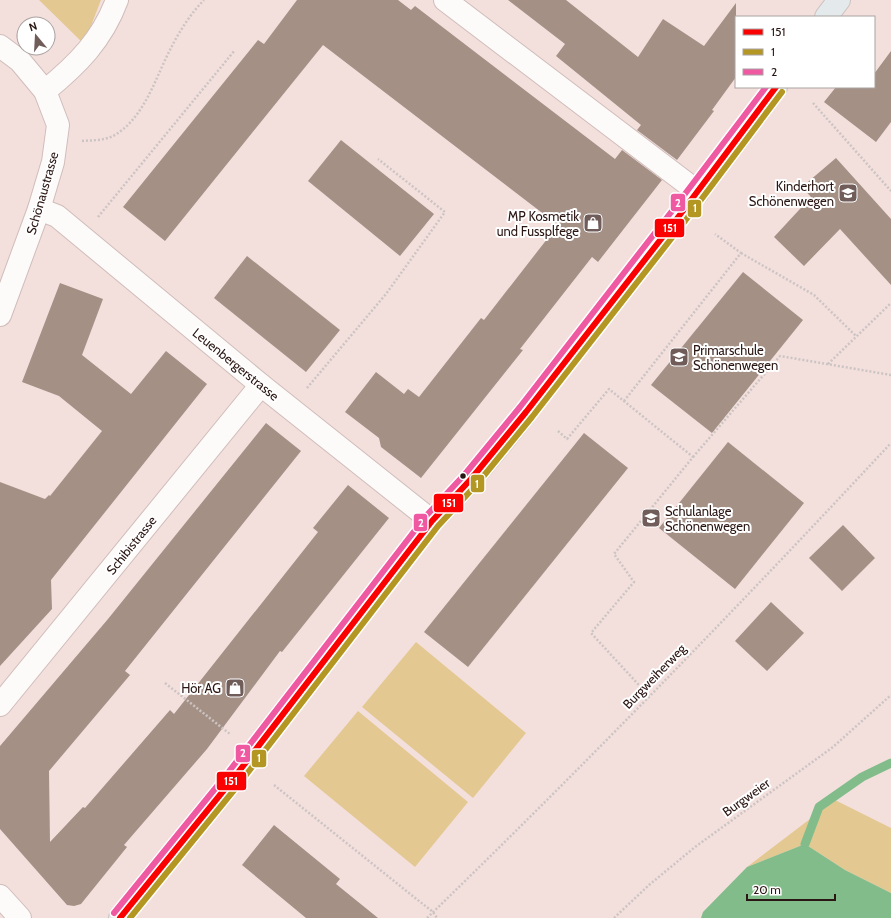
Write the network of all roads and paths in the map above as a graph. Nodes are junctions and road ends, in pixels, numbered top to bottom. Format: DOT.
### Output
graph roads {
  1 [pos="117,0"];
  2 [pos="204,0"];
  3 [pos="445,0"];
  4 [pos="839,0"];
  5 [pos="827,16"];
  6 [pos="0,46"];
  7 [pos="235,50"];
  8 [pos="775,88"];
  9 [pos="45,91"];
  10 [pos="813,103"];
  11 [pos="81,141"];
  12 [pos="378,159"];
  13 [pos="891,191"];
  14 [pos="698,192"];
  15 [pos="39,209"];
  16 [pos="715,234"];
  17 [pos="82,237"];
  18 [pos="741,253"];
  19 [pos="891,303"];
  20 [pos="0,315"];
  21 [pos="856,336"];
  22 [pos="827,364"];
  23 [pos="891,375"];
  24 [pos="261,385"];
  25 [pos="624,401"];
  26 [pos="291,408"];
  27 [pos="558,431"];
  28 [pos="891,443"];
  29 [pos="693,457"];
  30 [pos="432,521"];
  31 [pos="165,683"];
  32 [pos="891,695"];
  33 [pos="649,696"];
  34 [pos="0,705"];
  35 [pos="230,734"];
  36 [pos="274,785"];
  37 [pos="0,896"];
  38 [pos="433,912"];
  39 [pos="20,918"];
  40 [pos="120,918"];
  41 [pos="427,918"];
  42 [pos="437,918"];
  43 [pos="614,918"];
  1 -- 9 [label="street"];
  2 -- 11 [label="path"];
  3 -- 14 [label="street"];
  4 -- 5 [label="main road"];
  6 -- 9 [label="street, Schönaustrasse"];
  7 -- 17 [label="path"];
  8 -- 14 [label="main road"];
  9 -- 15 [label="street, Schönaustrasse"];
  10 -- 13 [label="path"];
  12 -- 26 [label="path"];
  14 -- 30 [label="main road"];
  15 -- 17 [label="street, Leuenbergerstrasse"];
  15 -- 20 [label="street, Schönaustrasse"];
  16 -- 18 [label="path"];
  17 -- 24 [label="street, Leuenbergerstrasse"];
  18 -- 21 [label="path"];
  18 -- 25 [label="path"];
  19 -- 21 [label="path"];
  21 -- 22 [label="path"];
  22 -- 23 [label="path"];
  22 -- 29 [label="path"];
  24 -- 26 [label="street, Leuenbergerstrasse"];
  24 -- 34 [label="street, Schibistrasse"];
  25 -- 27 [label="path"];
  25 -- 29 [label="path"];
  26 -- 30 [label="street, Leuenbergerstrasse"];
  28 -- 33 [label="path, Burgweiherweg"];
  29 -- 33 [label="path"];
  30 -- 40 [label="main road"];
  31 -- 35 [label="path"];
  32 -- 43 [label="path, Burgweier"];
  33 -- 38 [label="path, Burgweiherweg"];
  36 -- 38 [label="path"];
  37 -- 39 [label="street"];
  38 -- 41 [label="path, Burgweiherweg"];
  38 -- 42 [label="path"];
}
